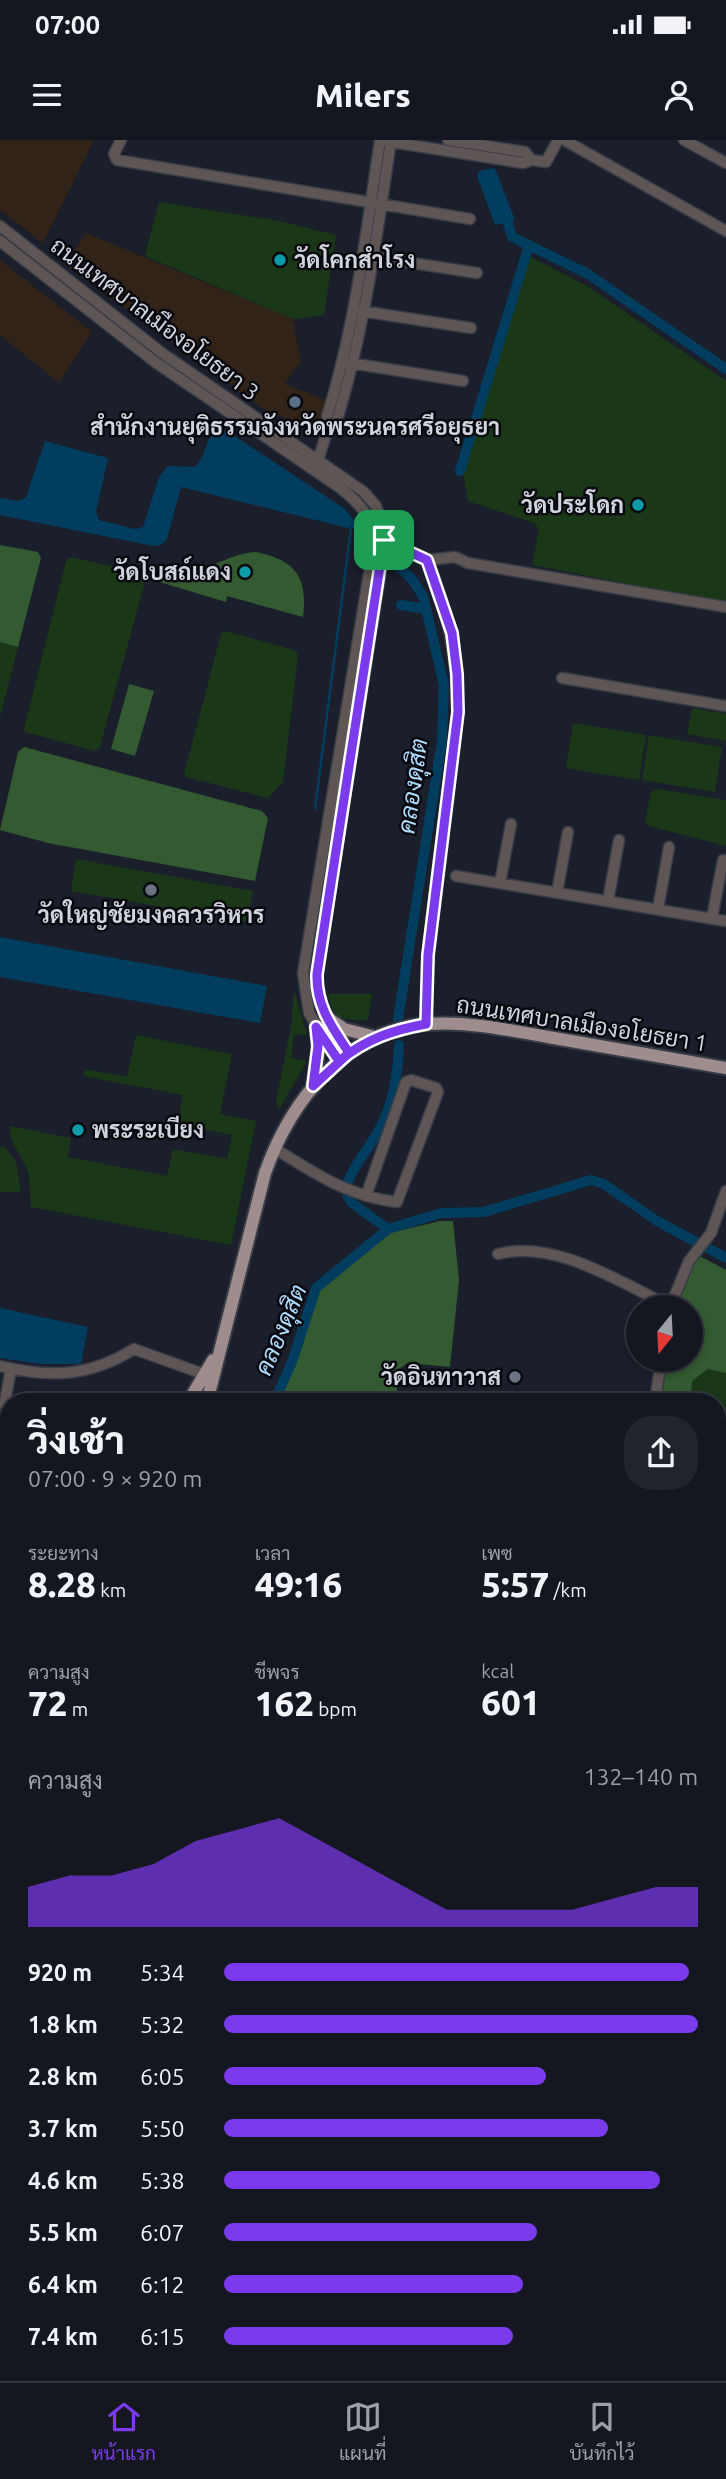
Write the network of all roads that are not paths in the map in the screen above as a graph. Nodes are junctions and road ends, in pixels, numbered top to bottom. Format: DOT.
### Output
graph roads {
  1 [pos="121,140"];
  2 [pos="384,140"];
  3 [pos="449,140"];
  4 [pos="558,140"];
  5 [pos="564,140"];
  6 [pos="684,140"];
  7 [pos="418,143"];
  8 [pos="439,145"];
  9 [pos="460,148"];
  10 [pos="726,163"];
  11 [pos="376,203"];
  12 [pos="470,219"];
  13 [pos="0,226"];
  14 [pos="726,231"];
  15 [pos="0,240"];
  16 [pos="368,257"];
  17 [pos="52,274"];
  18 [pos="477,274"];
  19 [pos="360,311"];
  20 [pos="471,328"];
  21 [pos="349,363"];
  22 [pos="463,381"];
  23 [pos="318,460"];
  24 [pos="384,540"];
  25 [pos="427,560"];
  26 [pos="726,607"];
  27 [pos="562,678"];
  28 [pos="726,706"];
  29 [pos="511,824"];
  30 [pos="568,832"];
  31 [pos="619,840"];
  32 [pos="669,848"];
  33 [pos="723,859"];
  34 [pos="456,876"];
  35 [pos="500,883"];
  36 [pos="556,892"];
  37 [pos="608,901"];
  38 [pos="658,909"];
  39 [pos="712,918"];
  40 [pos="726,921"];
  41 [pos="325,1016"];
  42 [pos="426,1024"];
  43 [pos="316,1027"];
  44 [pos="375,1037"];
  45 [pos="344,1057"];
  46 [pos="726,1068"];
  47 [pos="313,1086"];
  48 [pos="274,1148"];
  49 [pos="726,1191"];
  50 [pos="366,1196"];
  51 [pos="498,1254"];
  52 [pos="643,1295"];
  53 [pos="675,1295"];
  54 [pos="0,1366"];
  55 [pos="11,1369"];
  56 [pos="659,1372"];
  57 [pos="209,1376"];
  58 [pos="7,1393"];
  59 [pos="195,1393"];
  60 [pos="208,1393"];
  61 [pos="656,1393"];
  1 -- 11 [label="street"];
  2 -- 7 [label="street"];
  2 -- 11 [label="street"];
  3 -- 9 [label="street"];
  4 -- 9 [label="street"];
  5 -- 14 [label="street"];
  6 -- 10 [label="street"];
  7 -- 8 [label="street"];
  8 -- 9 [label="street"];
  11 -- 12 [label="street"];
  11 -- 16 [label="street"];
  13 -- 17 [label="street, ถนนเทศบาลเมืองอโยธยา 3"];
  15 -- 17 [label="street, ถนนเทศบาลเมืองอโยธยา 3"];
  16 -- 18 [label="street"];
  16 -- 19 [label="street"];
  17 -- 23 [label="street, ถนนเทศบาลเมืองอโยธยา 3"];
  17 -- 43 [label="street, ถนนเทศบาลเมืองอโยธยา 3"];
  19 -- 20 [label="street"];
  19 -- 21 [label="street"];
  21 -- 22 [label="street"];
  21 -- 23 [label="street"];
  23 -- 24 [label="street, ถนนเทศบาลเมืองอโยธยา 3"];
  24 -- 25 [label="street"];
  24 -- 41 [label="street, ถนนเทศบาลเมืองอโยธยา 3"];
  25 -- 26 [label="street"];
  25 -- 42 [label="street"];
  27 -- 28 [label="street"];
  29 -- 35 [label="street"];
  30 -- 36 [label="street"];
  31 -- 37 [label="street"];
  32 -- 38 [label="street"];
  33 -- 39 [label="street"];
  34 -- 35 [label="street"];
  35 -- 36 [label="street"];
  36 -- 37 [label="street"];
  37 -- 38 [label="street"];
  38 -- 39 [label="street"];
  39 -- 40 [label="street"];
  41 -- 44 [label="main road"];
  41 -- 45 [label="street, ถนนเทศบาลเมืองอโยธยา 3"];
  42 -- 44 [label="main road, ถนนเทศบาลเมืองอโยธยา 1"];
  42 -- 46 [label="main road, ถนนเทศบาลเมืองอโยธยา 1"];
  43 -- 45 [label="street, ถนนเทศบาลเมืองอโยธยา 3"];
  43 -- 47 [label="main road"];
  44 -- 45 [label="main road, ถนนเทศบาลเมืองอโยธยา 1"];
  45 -- 47 [label="main road, ถนนเทศบาลเมืองอโยธยา 1"];
  47 -- 48 [label="main road, ถนนเทศบาลเมืองอโยธยา 1"];
  48 -- 50 [label="street"];
  48 -- 57 [label="main road, ถนนเทศบาลเมืองอโยธยา 1"];
  49 -- 53 [label="street"];
  50 -- 50 [label="street"];
  51 -- 52 [label="street"];
  54 -- 55 [label="street"];
  55 -- 57 [label="street"];
  55 -- 58 [label="street"];
  56 -- 61 [label="street"];
  57 -- 59 [label="main road, ถนนเทศบาลเมืองอโยธยา 1"];
  57 -- 60 [label="main road, ถนนเทศบาลเมืองอโยธยา 1"];
}
